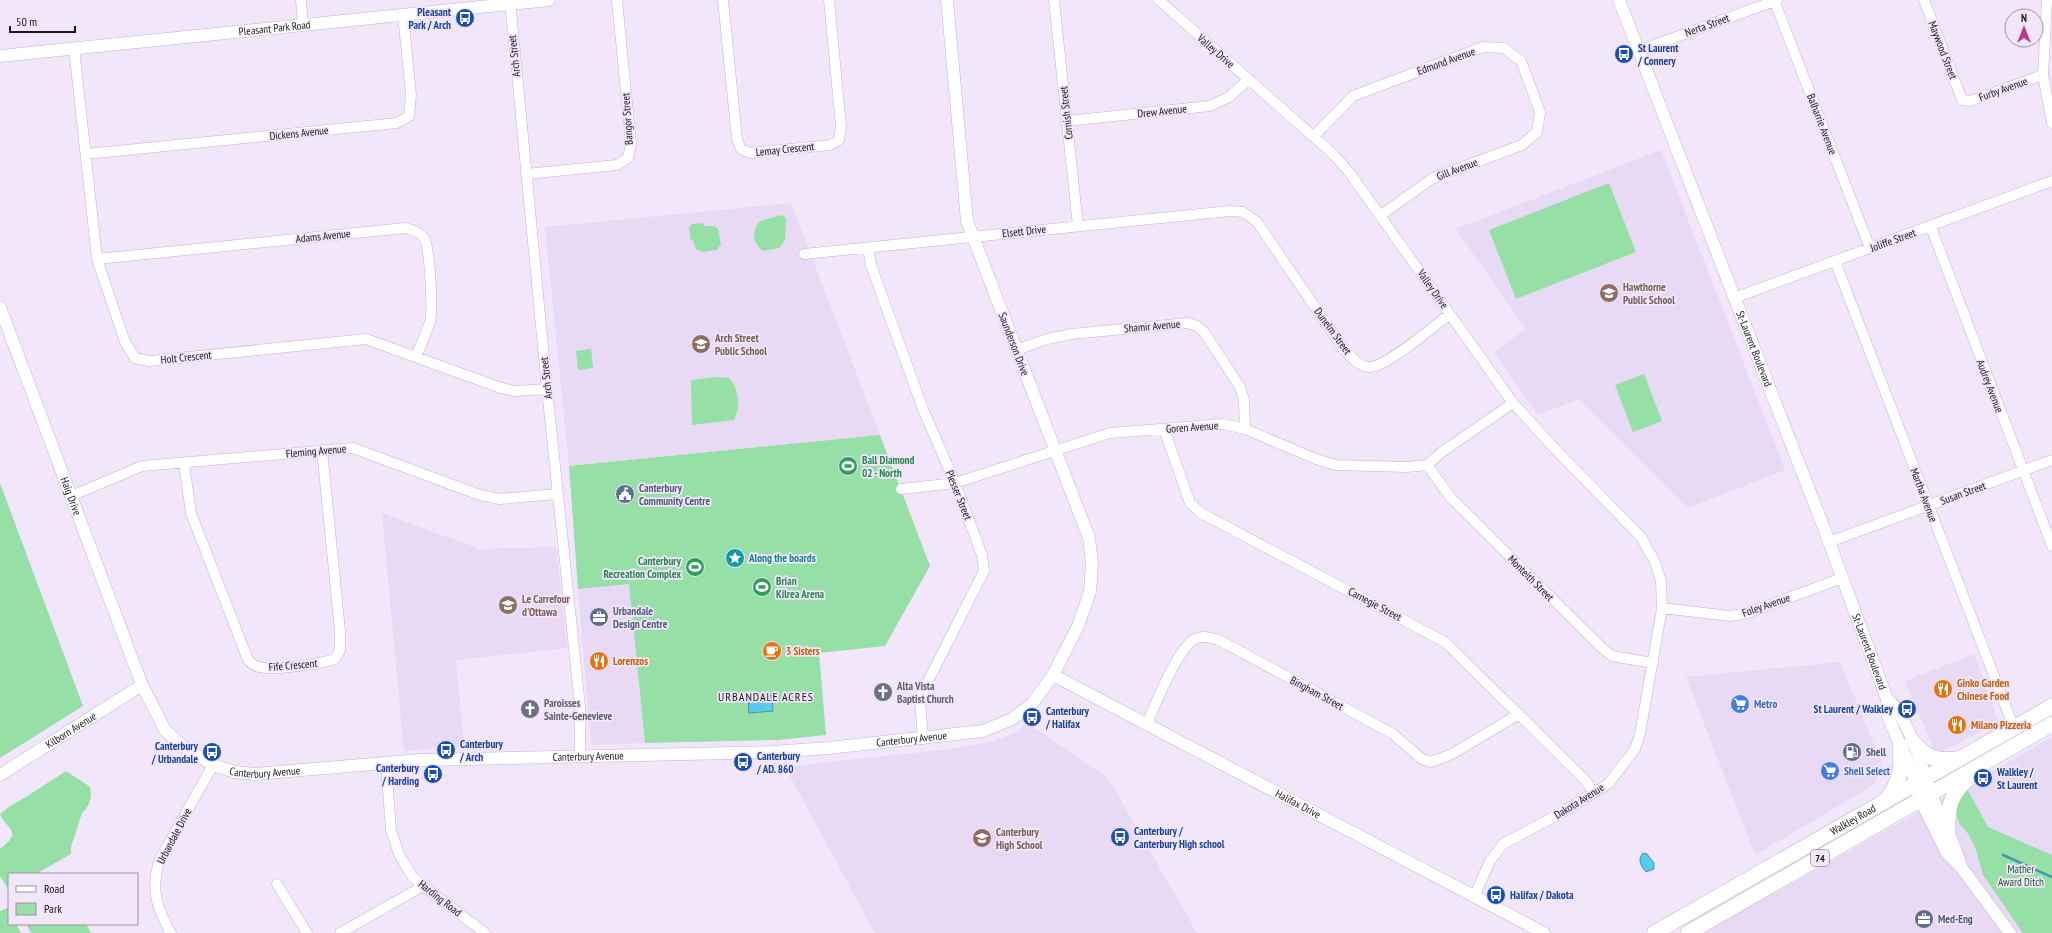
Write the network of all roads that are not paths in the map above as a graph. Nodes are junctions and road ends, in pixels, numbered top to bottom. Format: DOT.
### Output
graph roads {
  1 [pos="301,0"];
  2 [pos="549,0"];
  3 [pos="617,0"];
  4 [pos="723,0"];
  5 [pos="829,0"];
  6 [pos="947,0"];
  7 [pos="1054,0"];
  8 [pos="1159,0"];
  9 [pos="1619,0"];
  10 [pos="1775,0"];
  11 [pos="1924,0"];
  12 [pos="2047,0"];
  13 [pos="510,2"];
  14 [pos="403,15"];
  15 [pos="303,24"];
  16 [pos="74,48"];
  17 [pos="1638,51"];
  18 [pos="0,56"];
  19 [pos="2043,75"];
  20 [pos="1249,79"];
  21 [pos="1962,100"];
  22 [pos="1067,121"];
  23 [pos="2052,123"];
  24 [pos="1537,132"];
  25 [pos="1313,137"];
  26 [pos="86,154"];
  27 [pos="526,174"];
  28 [pos="2052,181"];
  29 [pos="1243,212"];
  30 [pos="1381,215"];
  31 [pos="1078,226"];
  32 [pos="1931,226"];
  33 [pos="972,237"];
  34 [pos="868,248"];
  35 [pos="1870,248"];
  36 [pos="804,254"];
  37 [pos="97,259"];
  38 [pos="1835,261"];
  39 [pos="1734,298"];
  40 [pos="0,307"];
  41 [pos="1450,314"];
  42 [pos="1016,350"];
  43 [pos="416,357"];
  44 [pos="546,389"];
  45 [pos="1513,403"];
  46 [pos="1164,429"];
  47 [pos="1245,429"];
  48 [pos="322,450"];
  49 [pos="1056,452"];
  50 [pos="2052,460"];
  51 [pos="184,464"];
  52 [pos="1427,465"];
  53 [pos="2022,471"];
  54 [pos="955,483"];
  55 [pos="900,489"];
  56 [pos="557,494"];
  57 [pos="71,496"];
  58 [pos="1928,505"];
  59 [pos="1829,542"];
  60 [pos="2052,546"];
  61 [pos="1842,578"];
  62 [pos="1662,608"];
  63 [pos="1653,663"];
  64 [pos="1053,675"];
  65 [pos="142,685"];
  66 [pos="2052,706"];
  67 [pos="1519,714"];
  68 [pos="1147,724"];
  69 [pos="2052,724"];
  70 [pos="2014,728"];
  71 [pos="923,739"];
  72 [pos="1906,744"];
  73 [pos="580,756"];
  74 [pos="1961,759"];
  75 [pos="1986,762"];
  76 [pos="386,763"];
  77 [pos="213,765"];
  78 [pos="0,775"];
  79 [pos="1921,781"];
  80 [pos="1593,791"];
  81 [pos="1926,796"];
  82 [pos="1884,803"];
  83 [pos="1948,833"];
  84 [pos="1776,864"];
  85 [pos="1961,867"];
  86 [pos="1785,878"];
  87 [pos="277,884"];
  88 [pos="423,886"];
  89 [pos="1474,897"];
  90 [pos="171,933"];
  91 [pos="307,933"];
  92 [pos="340,933"];
  93 [pos="485,933"];
  94 [pos="1544,933"];
  95 [pos="1654,933"];
  96 [pos="1688,933"];
  97 [pos="2010,933"];
  1 -- 15 [label="street"];
  2 -- 13 [label="street, Pleasant Park Road"];
  3 -- 27 [label="street, Bangor Street"];
  4 -- 5 [label="street, Lemay Crescent"];
  6 -- 33 [label="street, Saunderson Drive"];
  7 -- 22 [label="street, Cornish Street"];
  8 -- 20 [label="street, Valley Drive"];
  9 -- 17 [label="street, St-Laurent Boulevard"];
  10 -- 17 [label="street, Nerta Street"];
  10 -- 35 [label="street, Balharrie Avenue"];
  11 -- 21 [label="street, Maywood Street"];
  12 -- 19 [label="street"];
  13 -- 14 [label="street, Pleasant Park Road"];
  13 -- 27 [label="street, Arch Street"];
  14 -- 15 [label="street, Pleasant Park Road"];
  14 -- 26 [label="street, Dickens Avenue"];
  15 -- 16 [label="street, Pleasant Park Road"];
  16 -- 18 [label="street, Pleasant Park Road"];
  16 -- 26 [label="street, Holt Crescent"];
  17 -- 39 [label="street, St-Laurent Boulevard"];
  19 -- 21 [label="street, Furby Avenue"];
  19 -- 23 [label="street"];
  20 -- 22 [label="street, Drew Avenue"];
  20 -- 25 [label="street, Valley Drive"];
  22 -- 31 [label="street, Cornish Street"];
  24 -- 25 [label="street, Edmond Avenue"];
  24 -- 30 [label="street, Gill Avenue"];
  25 -- 30 [label="street, Valley Drive"];
  26 -- 37 [label="street, Holt Crescent"];
  27 -- 44 [label="street, Arch Street"];
  28 -- 32 [label="street, Joliffe Street"];
  29 -- 31 [label="street, Elsett Drive"];
  29 -- 41 [label="street, Dunelm Street"];
  30 -- 41 [label="street, Valley Drive"];
  31 -- 33 [label="street, Elsett Drive"];
  32 -- 35 [label="street, Joliffe Street"];
  32 -- 53 [label="street, Audrey Avenue"];
  33 -- 34 [label="street, Elsett Drive"];
  33 -- 42 [label="street, Saunderson Drive"];
  34 -- 36 [label="street, Elsett Drive"];
  34 -- 54 [label="street, Plesser Street"];
  35 -- 38 [label="street, Joliffe Street"];
  37 -- 43 [label="street, Holt Crescent"];
  37 -- 43 [label="street, Adams Avenue"];
  38 -- 39 [label="street, Joliffe Street"];
  38 -- 58 [label="street, Martha Avenue"];
  39 -- 59 [label="street, St-Laurent Boulevard"];
  40 -- 57 [label="street, Haig Drive"];
  41 -- 45 [label="street, Valley Drive"];
  42 -- 47 [label="street, Shamir Avenue"];
  42 -- 49 [label="street, Saunderson Drive"];
  43 -- 44 [label="street, Holt Crescent"];
  44 -- 56 [label="street, Arch Street"];
  45 -- 52 [label="street"];
  45 -- 62 [label="street, Valley Drive"];
  46 -- 47 [label="street, Goren Avenue"];
  46 -- 49 [label="street, Goren Avenue"];
  46 -- 67 [label="street, Carnegie Street"];
  47 -- 52 [label="street, Goren Avenue"];
  48 -- 51 [label="street, Fleming Avenue"];
  48 -- 51 [label="street, Fife Crescent"];
  48 -- 56 [label="street, Fleming Avenue"];
  49 -- 54 [label="street, Goren Avenue"];
  49 -- 64 [label="street, Saunderson Drive"];
  50 -- 53 [label="street, Susan Street"];
  51 -- 57 [label="street, Fleming Avenue"];
  52 -- 63 [label="street, Monteith Street"];
  53 -- 58 [label="street, Susan Street"];
  53 -- 60 [label="street, Audrey Avenue"];
  54 -- 55 [label="street, Goren Avenue"];
  54 -- 71 [label="street, Plesser Street"];
  56 -- 73 [label="street, Arch Street"];
  57 -- 65 [label="street, Haig Drive"];
  58 -- 59 [label="street, Susan Street"];
  58 -- 70 [label="street, Martha Avenue"];
  59 -- 61 [label="street, St-Laurent Boulevard"];
  61 -- 62 [label="street, Foley Avenue"];
  61 -- 72 [label="street, St-Laurent Boulevard"];
  62 -- 63 [label="street, Dakota Avenue"];
  63 -- 80 [label="street, Dakota Avenue"];
  64 -- 68 [label="street, Halifax Drive"];
  64 -- 71 [label="street, Canterbury Avenue"];
  65 -- 77 [label="street, Canterbury Avenue"];
  65 -- 78 [label="street, Kilborn Avenue"];
  66 -- 70 [label="main road, Walkley Road / 74"];
  67 -- 68 [label="street, Bingham Street"];
  67 -- 80 [label="street, Carnegie Street"];
  68 -- 89 [label="street, Halifax Drive"];
  69 -- 75 [label="main road, Walkley Road / 74"];
  70 -- 74 [label="main road, Walkley Road / 74"];
  71 -- 73 [label="street, Canterbury Avenue"];
  72 -- 74 [label="main road"];
  72 -- 79 [label="street, St-Laurent Boulevard"];
  72 -- 82 [label="main road"];
  73 -- 76 [label="street, Canterbury Avenue"];
  74 -- 79 [label="main road, Walkley Road / 74"];
  75 -- 81 [label="main road, Walkley Road / 74"];
  75 -- 83 [label="main road"];
  76 -- 77 [label="street, Canterbury Avenue"];
  76 -- 88 [label="street, Harding Road"];
  77 -- 90 [label="street, Urbandale Drive"];
  79 -- 81 [label="street, St-Laurent Boulevard"];
  79 -- 82 [label="main road, Walkley Road / 74"];
  80 -- 89 [label="street, Dakota Avenue"];
  81 -- 83 [label="street, St-Laurent Boulevard"];
  81 -- 85 [label="street, St-Laurent Boulevard"];
  81 -- 86 [label="main road, Walkley Road / 74"];
  82 -- 84 [label="main road, Walkley Road / 74"];
  83 -- 85 [label="street, St-Laurent Boulevard"];
  84 -- 86 [label="main road"];
  84 -- 95 [label="main road, Walkley Road / 74"];
  85 -- 97 [label="street, St-Laurent Boulevard"];
  86 -- 96 [label="main road, Walkley Road / 74"];
  87 -- 91 [label="street"];
  88 -- 92 [label="street"];
  88 -- 93 [label="street, Harding Road"];
  89 -- 94 [label="street, Halifax Drive"];
}
